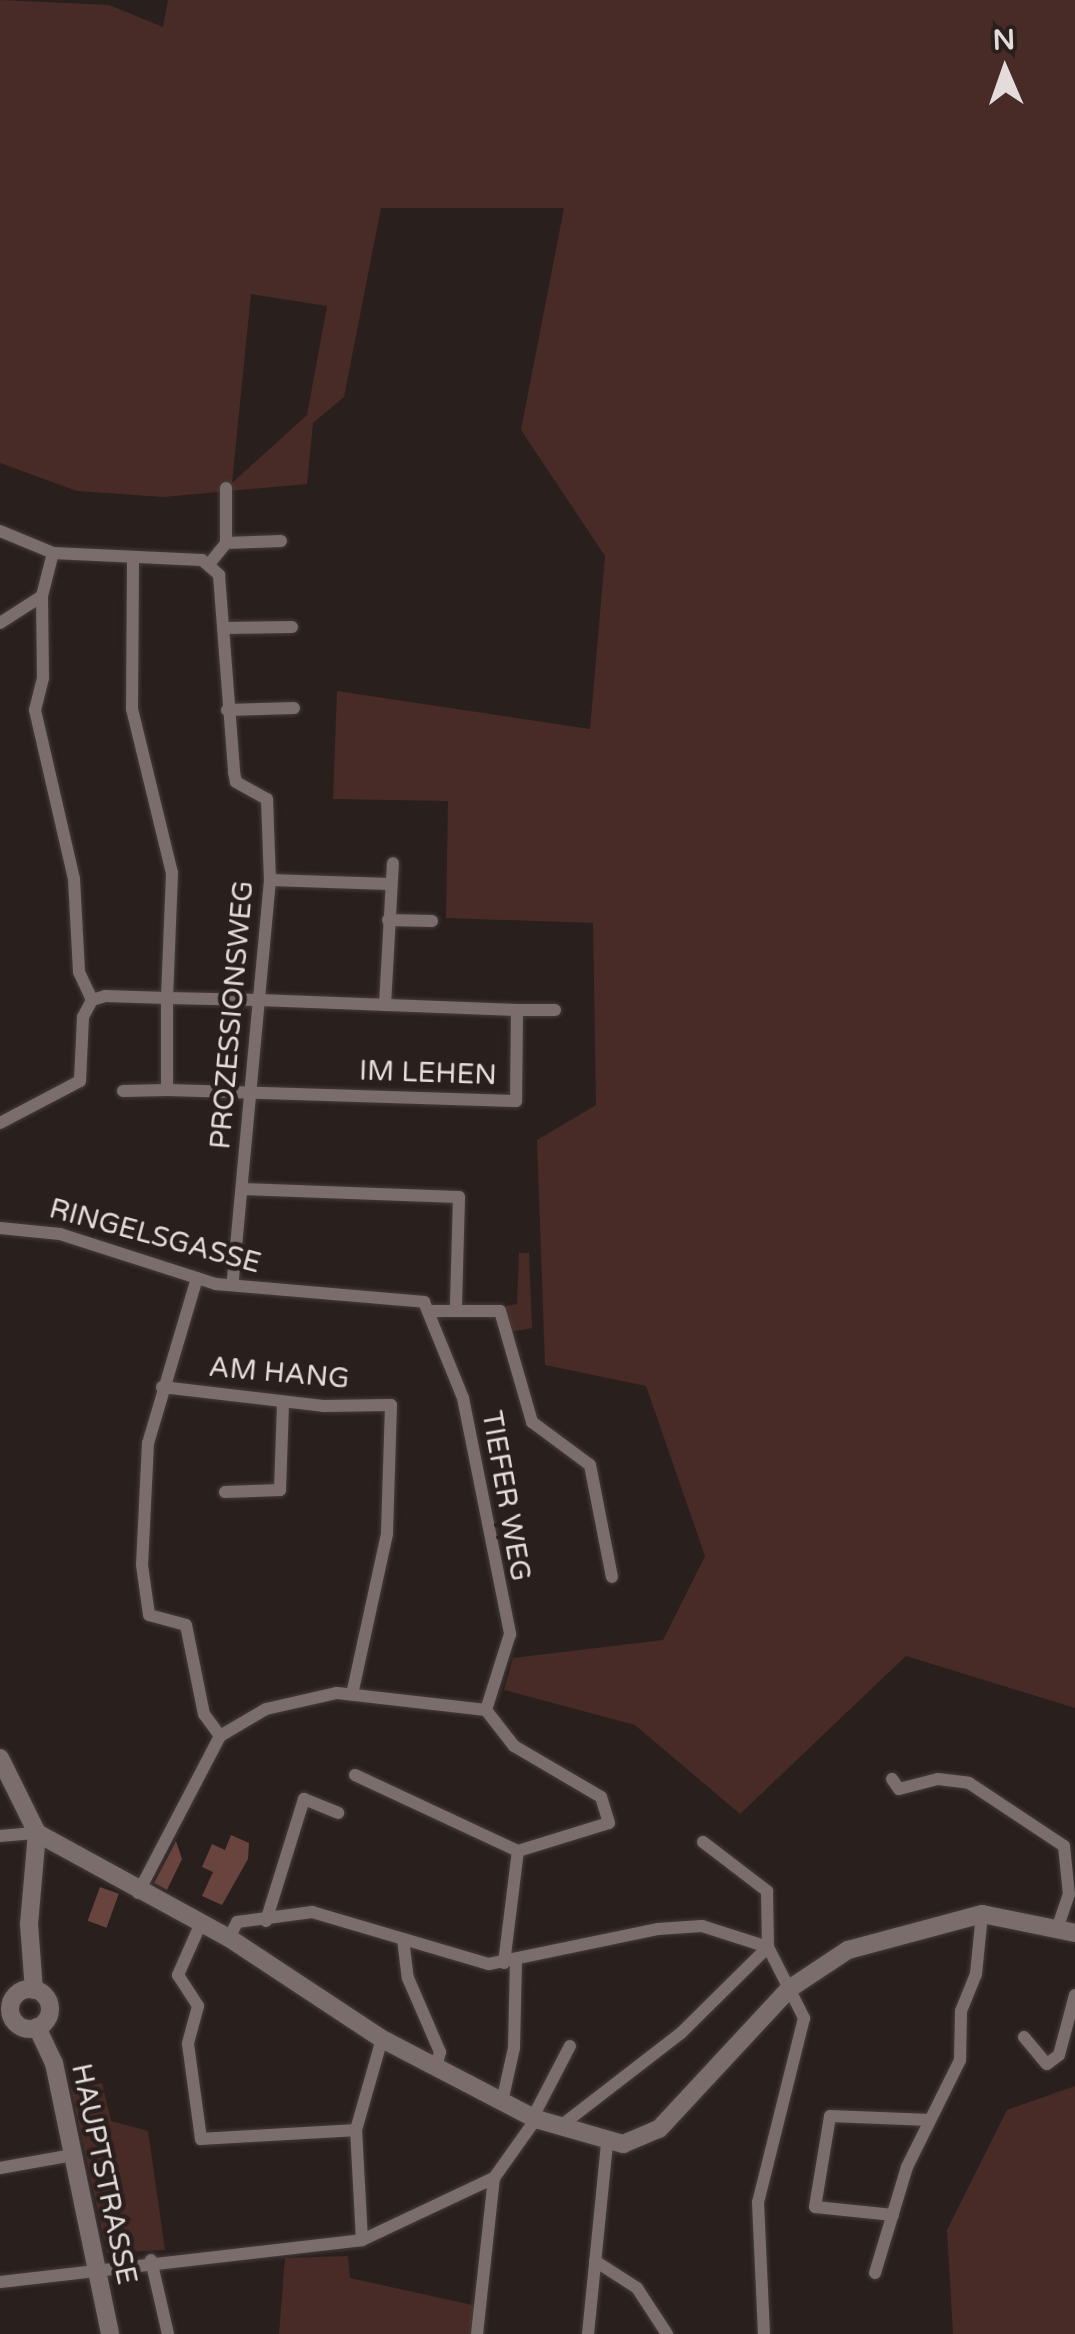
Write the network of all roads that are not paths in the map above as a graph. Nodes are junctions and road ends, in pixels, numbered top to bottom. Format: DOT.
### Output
graph roads {
  1 [pos="226,488"];
  2 [pos="0,531"];
  3 [pos="280,541"];
  4 [pos="226,543"];
  5 [pos="53,553"];
  6 [pos="132,562"];
  7 [pos="210,563"];
  8 [pos="42,596"];
  9 [pos="0,623"];
  10 [pos="292,627"];
  11 [pos="224,628"];
  12 [pos="294,708"];
  13 [pos="227,710"];
  14 [pos="393,863"];
  15 [pos="270,880"];
  16 [pos="389,884"];
  17 [pos="388,920"];
  18 [pos="432,921"];
  19 [pos="167,998"];
  20 [pos="92,1000"];
  21 [pos="259,1000"];
  22 [pos="385,1005"];
  23 [pos="518,1010"];
  24 [pos="555,1010"];
  25 [pos="167,1090"];
  26 [pos="124,1092"];
  27 [pos="248,1092"];
  28 [pos="0,1123"];
  29 [pos="242,1189"];
  30 [pos="0,1228"];
  31 [pos="198,1278"];
  32 [pos="233,1282"];
  33 [pos="417,1298"];
  34 [pos="456,1306"];
  35 [pos="432,1311"];
  36 [pos="162,1387"];
  37 [pos="284,1402"];
  38 [pos="225,1492"];
  39 [pos="612,1577"];
  40 [pos="352,1694"];
  41 [pos="486,1710"];
  42 [pos="220,1736"];
  43 [pos="0,1758"];
  44 [pos="355,1776"];
  45 [pos="892,1779"];
  46 [pos="338,1813"];
  47 [pos="36,1833"];
  48 [pos="0,1836"];
  49 [pos="703,1842"];
  50 [pos="518,1851"];
  51 [pos="138,1893"];
  52 [pos="982,1914"];
  53 [pos="266,1921"];
  54 [pos="201,1923"];
  55 [pos="1067,1929"];
  56 [pos="228,1938"];
  57 [pos="402,1939"];
  58 [pos="768,1947"];
  59 [pos="510,1962"];
  60 [pos="789,1989"];
  61 [pos="34,1990"];
  62 [pos="1075,1995"];
  63 [pos="5,2016"];
  64 [pos="37,2027"];
  65 [pos="1024,2037"];
  66 [pos="382,2039"];
  67 [pos="570,2046"];
  68 [pos="436,2067"];
  69 [pos="502,2102"];
  70 [pos="534,2118"];
  71 [pos="930,2120"];
  72 [pos="558,2128"];
  73 [pos="356,2130"];
  74 [pos="607,2143"];
  75 [pos="73,2155"];
  76 [pos="0,2168"];
  77 [pos="494,2178"];
  78 [pos="893,2215"];
  79 [pos="362,2240"];
  80 [pos="151,2260"];
  81 [pos="595,2262"];
  82 [pos="96,2266"];
  83 [pos="875,2273"];
  84 [pos="0,2282"];
  85 [pos="110,2334"];
  86 [pos="168,2334"];
  87 [pos="477,2334"];
  88 [pos="588,2334"];
  89 [pos="667,2334"];
  90 [pos="764,2334"];
  1 -- 4 [label="street"];
  2 -- 5 [label="street"];
  3 -- 4 [label="street"];
  4 -- 7 [label="street"];
  5 -- 6 [label="street"];
  5 -- 8 [label="street"];
  6 -- 7 [label="street"];
  6 -- 19 [label="street"];
  7 -- 11 [label="street, PROZESSIONSWEG"];
  8 -- 9 [label="street"];
  8 -- 20 [label="street"];
  10 -- 11 [label="street"];
  11 -- 13 [label="street, PROZESSIONSWEG"];
  12 -- 13 [label="street"];
  13 -- 15 [label="street, PROZESSIONSWEG"];
  14 -- 16 [label="street"];
  15 -- 16 [label="street"];
  15 -- 21 [label="street, PROZESSIONSWEG"];
  16 -- 17 [label="street"];
  17 -- 18 [label="street"];
  17 -- 22 [label="street"];
  19 -- 20 [label="street"];
  19 -- 21 [label="street"];
  19 -- 25 [label="street"];
  20 -- 28 [label="street"];
  21 -- 22 [label="street"];
  21 -- 27 [label="street, PROZESSIONSWEG"];
  22 -- 23 [label="street"];
  23 -- 24 [label="street"];
  23 -- 27 [label="street, IM LEHEN"];
  25 -- 26 [label="street"];
  25 -- 27 [label="street"];
  27 -- 29 [label="street, PROZESSIONSWEG"];
  29 -- 32 [label="street, PROZESSIONSWEG"];
  29 -- 34 [label="street"];
  30 -- 31 [label="street, RINGELSGASSE"];
  31 -- 32 [label="street, RINGELSGASSE"];
  31 -- 36 [label="street"];
  32 -- 33 [label="street, RINGELSGASSE"];
  33 -- 35 [label="street, TIEFER WEG"];
  34 -- 35 [label="street"];
  34 -- 39 [label="street"];
  35 -- 41 [label="street, TIEFER WEG"];
  36 -- 37 [label="street, AM HANG"];
  36 -- 42 [label="street"];
  37 -- 38 [label="street"];
  37 -- 40 [label="street, AM HANG"];
  40 -- 41 [label="street"];
  40 -- 42 [label="street"];
  41 -- 50 [label="street"];
  42 -- 51 [label="street"];
  43 -- 47 [label="street"];
  44 -- 50 [label="street"];
  45 -- 55 [label="street"];
  46 -- 53 [label="street"];
  47 -- 48 [label="street"];
  47 -- 51 [label="street"];
  47 -- 61 [label="street, HAUPTSTRASSE"];
  49 -- 58 [label="street"];
  50 -- 59 [label="street"];
  51 -- 54 [label="street"];
  52 -- 55 [label="street"];
  52 -- 60 [label="street"];
  52 -- 71 [label="street"];
  53 -- 56 [label="street"];
  53 -- 57 [label="street"];
  54 -- 56 [label="street"];
  54 -- 73 [label="street"];
  56 -- 66 [label="street"];
  57 -- 59 [label="street"];
  57 -- 68 [label="street"];
  58 -- 59 [label="street"];
  58 -- 60 [label="street"];
  58 -- 72 [label="street"];
  59 -- 69 [label="street"];
  60 -- 74 [label="street"];
  60 -- 90 [label="street"];
  61 -- 63 [label="street"];
  61 -- 64 [label="street, HAUPTSTRASSE"];
  62 -- 65 [label="street"];
  63 -- 64 [label="street"];
  64 -- 75 [label="street, HAUPTSTRASSE"];
  66 -- 68 [label="street"];
  66 -- 73 [label="street"];
  67 -- 70 [label="street"];
  68 -- 69 [label="street"];
  69 -- 70 [label="street"];
  70 -- 72 [label="street"];
  70 -- 77 [label="street"];
  71 -- 78 [label="street"];
  71 -- 78 [label="street"];
  72 -- 74 [label="street"];
  73 -- 79 [label="street"];
  74 -- 81 [label="street"];
  75 -- 76 [label="street"];
  75 -- 82 [label="street, HAUPTSTRASSE"];
  77 -- 79 [label="street"];
  77 -- 87 [label="street"];
  78 -- 83 [label="street"];
  79 -- 80 [label="street"];
  80 -- 82 [label="street"];
  80 -- 86 [label="street"];
  81 -- 88 [label="street"];
  81 -- 89 [label="street"];
  82 -- 84 [label="street"];
  82 -- 85 [label="street, HAUPTSTRASSE"];
}
